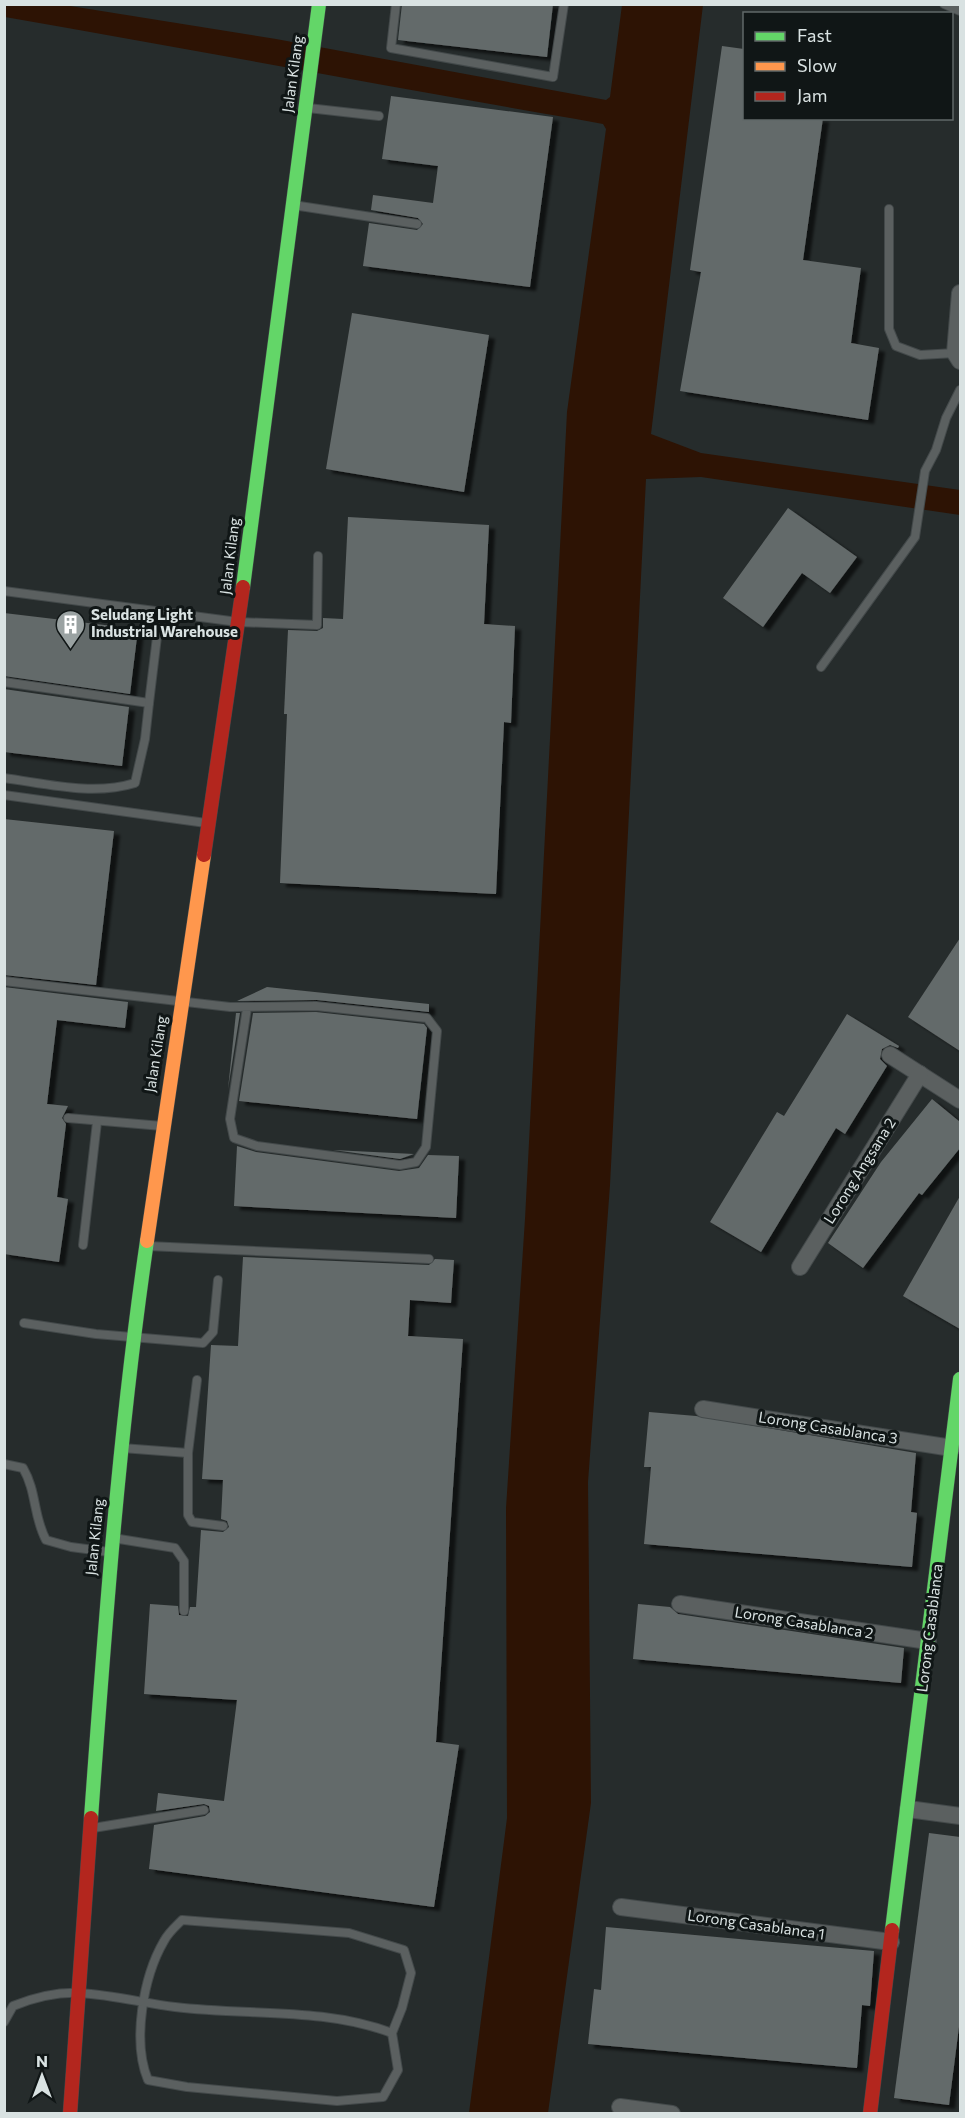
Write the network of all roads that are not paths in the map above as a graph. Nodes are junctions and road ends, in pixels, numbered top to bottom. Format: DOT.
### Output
graph roads {
  1 [pos="319,4"];
  2 [pos="396,4"];
  3 [pos="564,4"];
  4 [pos="944,4"];
  5 [pos="960,11"];
  6 [pos="304,108"];
  7 [pos="379,116"];
  8 [pos="292,205"];
  9 [pos="889,208"];
  10 [pos="417,224"];
  11 [pos="960,292"];
  12 [pos="958,357"];
  13 [pos="960,390"];
  14 [pos="318,556"];
  15 [pos="4,591"];
  16 [pos="160,612"];
  17 [pos="238,622"];
  18 [pos="821,667"];
  19 [pos="4,682"];
  20 [pos="149,703"];
  21 [pos="4,778"];
  22 [pos="4,795"];
  23 [pos="209,823"];
  24 [pos="4,981"];
  25 [pos="181,1001"];
  26 [pos="248,1008"];
  27 [pos="890,1055"];
  28 [pos="920,1074"];
  29 [pos="960,1100"];
  30 [pos="68,1118"];
  31 [pos="97,1122"];
  32 [pos="162,1126"];
  33 [pos="83,1245"];
  34 [pos="148,1246"];
  35 [pos="429,1259"];
  36 [pos="800,1267"];
  37 [pos="218,1280"];
  38 [pos="24,1323"];
  39 [pos="133,1338"];
  40 [pos="960,1379"];
  41 [pos="197,1380"];
  42 [pos="703,1409"];
  43 [pos="122,1448"];
  44 [pos="952,1448"];
  45 [pos="188,1454"];
  46 [pos="4,1464"];
  47 [pos="223,1526"];
  48 [pos="111,1538"];
  49 [pos="110,1552"];
  50 [pos="680,1604"];
  51 [pos="184,1611"];
  52 [pos="928,1641"];
  53 [pos="908,1809"];
  54 [pos="204,1810"];
  55 [pos="960,1816"];
  56 [pos="89,1828"];
  57 [pos="621,1907"];
  58 [pos="891,1942"];
  59 [pos="78,1993"];
  60 [pos="145,2001"];
  61 [pos="4,2022"];
  62 [pos="392,2033"];
  63 [pos="620,2107"];
  64 [pos="70,2114"];
  65 [pos="672,2114"];
  66 [pos="870,2114"];
  1 -- 6 [label="street, Jalan Kilang"];
  2 -- 3 [label="lane"];
  4 -- 5 [label="lane"];
  6 -- 7 [label="lane"];
  6 -- 8 [label="street, Jalan Kilang"];
  8 -- 10 [label="lane"];
  8 -- 17 [label="street, Jalan Kilang"];
  9 -- 12 [label="lane"];
  11 -- 12 [label="street"];
  13 -- 18 [label="lane"];
  14 -- 17 [label="lane"];
  15 -- 16 [label="lane"];
  16 -- 17 [label="lane"];
  16 -- 20 [label="lane"];
  17 -- 23 [label="street, Jalan Kilang"];
  19 -- 20 [label="lane"];
  20 -- 21 [label="lane"];
  22 -- 23 [label="lane"];
  23 -- 25 [label="street, Jalan Kilang"];
  24 -- 25 [label="lane"];
  25 -- 26 [label="lane"];
  25 -- 32 [label="street, Jalan Kilang"];
  26 -- 26 [label="lane"];
  27 -- 28 [label="street"];
  28 -- 29 [label="street"];
  28 -- 36 [label="street, Lorong Angsana 2"];
  30 -- 31 [label="lane"];
  31 -- 32 [label="lane"];
  31 -- 33 [label="lane"];
  32 -- 34 [label="street, Jalan Kilang"];
  34 -- 35 [label="lane"];
  34 -- 39 [label="street, Jalan Kilang"];
  37 -- 39 [label="lane"];
  38 -- 39 [label="lane"];
  39 -- 43 [label="street, Jalan Kilang"];
  40 -- 44 [label="street, Lorong Casablanca"];
  41 -- 45 [label="lane"];
  42 -- 44 [label="street, Lorong Casablanca 3"];
  43 -- 45 [label="lane"];
  43 -- 48 [label="street, Jalan Kilang"];
  44 -- 52 [label="street, Lorong Casablanca"];
  45 -- 47 [label="lane"];
  46 -- 49 [label="lane"];
  48 -- 49 [label="street, Jalan Kilang"];
  48 -- 51 [label="lane"];
  49 -- 56 [label="street, Jalan Kilang"];
  50 -- 52 [label="street, Lorong Casablanca 2"];
  52 -- 53 [label="street, Lorong Casablanca"];
  53 -- 55 [label="street"];
  53 -- 58 [label="street, Lorong Casablanca"];
  54 -- 56 [label="lane"];
  56 -- 59 [label="street, Jalan Kilang"];
  57 -- 58 [label="street, Lorong Casablanca 1"];
  58 -- 66 [label="street, Lorong Casablanca"];
  59 -- 60 [label="lane"];
  59 -- 61 [label="lane"];
  59 -- 64 [label="street, Jalan Kilang"];
  60 -- 62 [label="lane"];
  60 -- 62 [label="lane"];
  60 -- 62 [label="lane"];
  63 -- 65 [label="street"];
}
